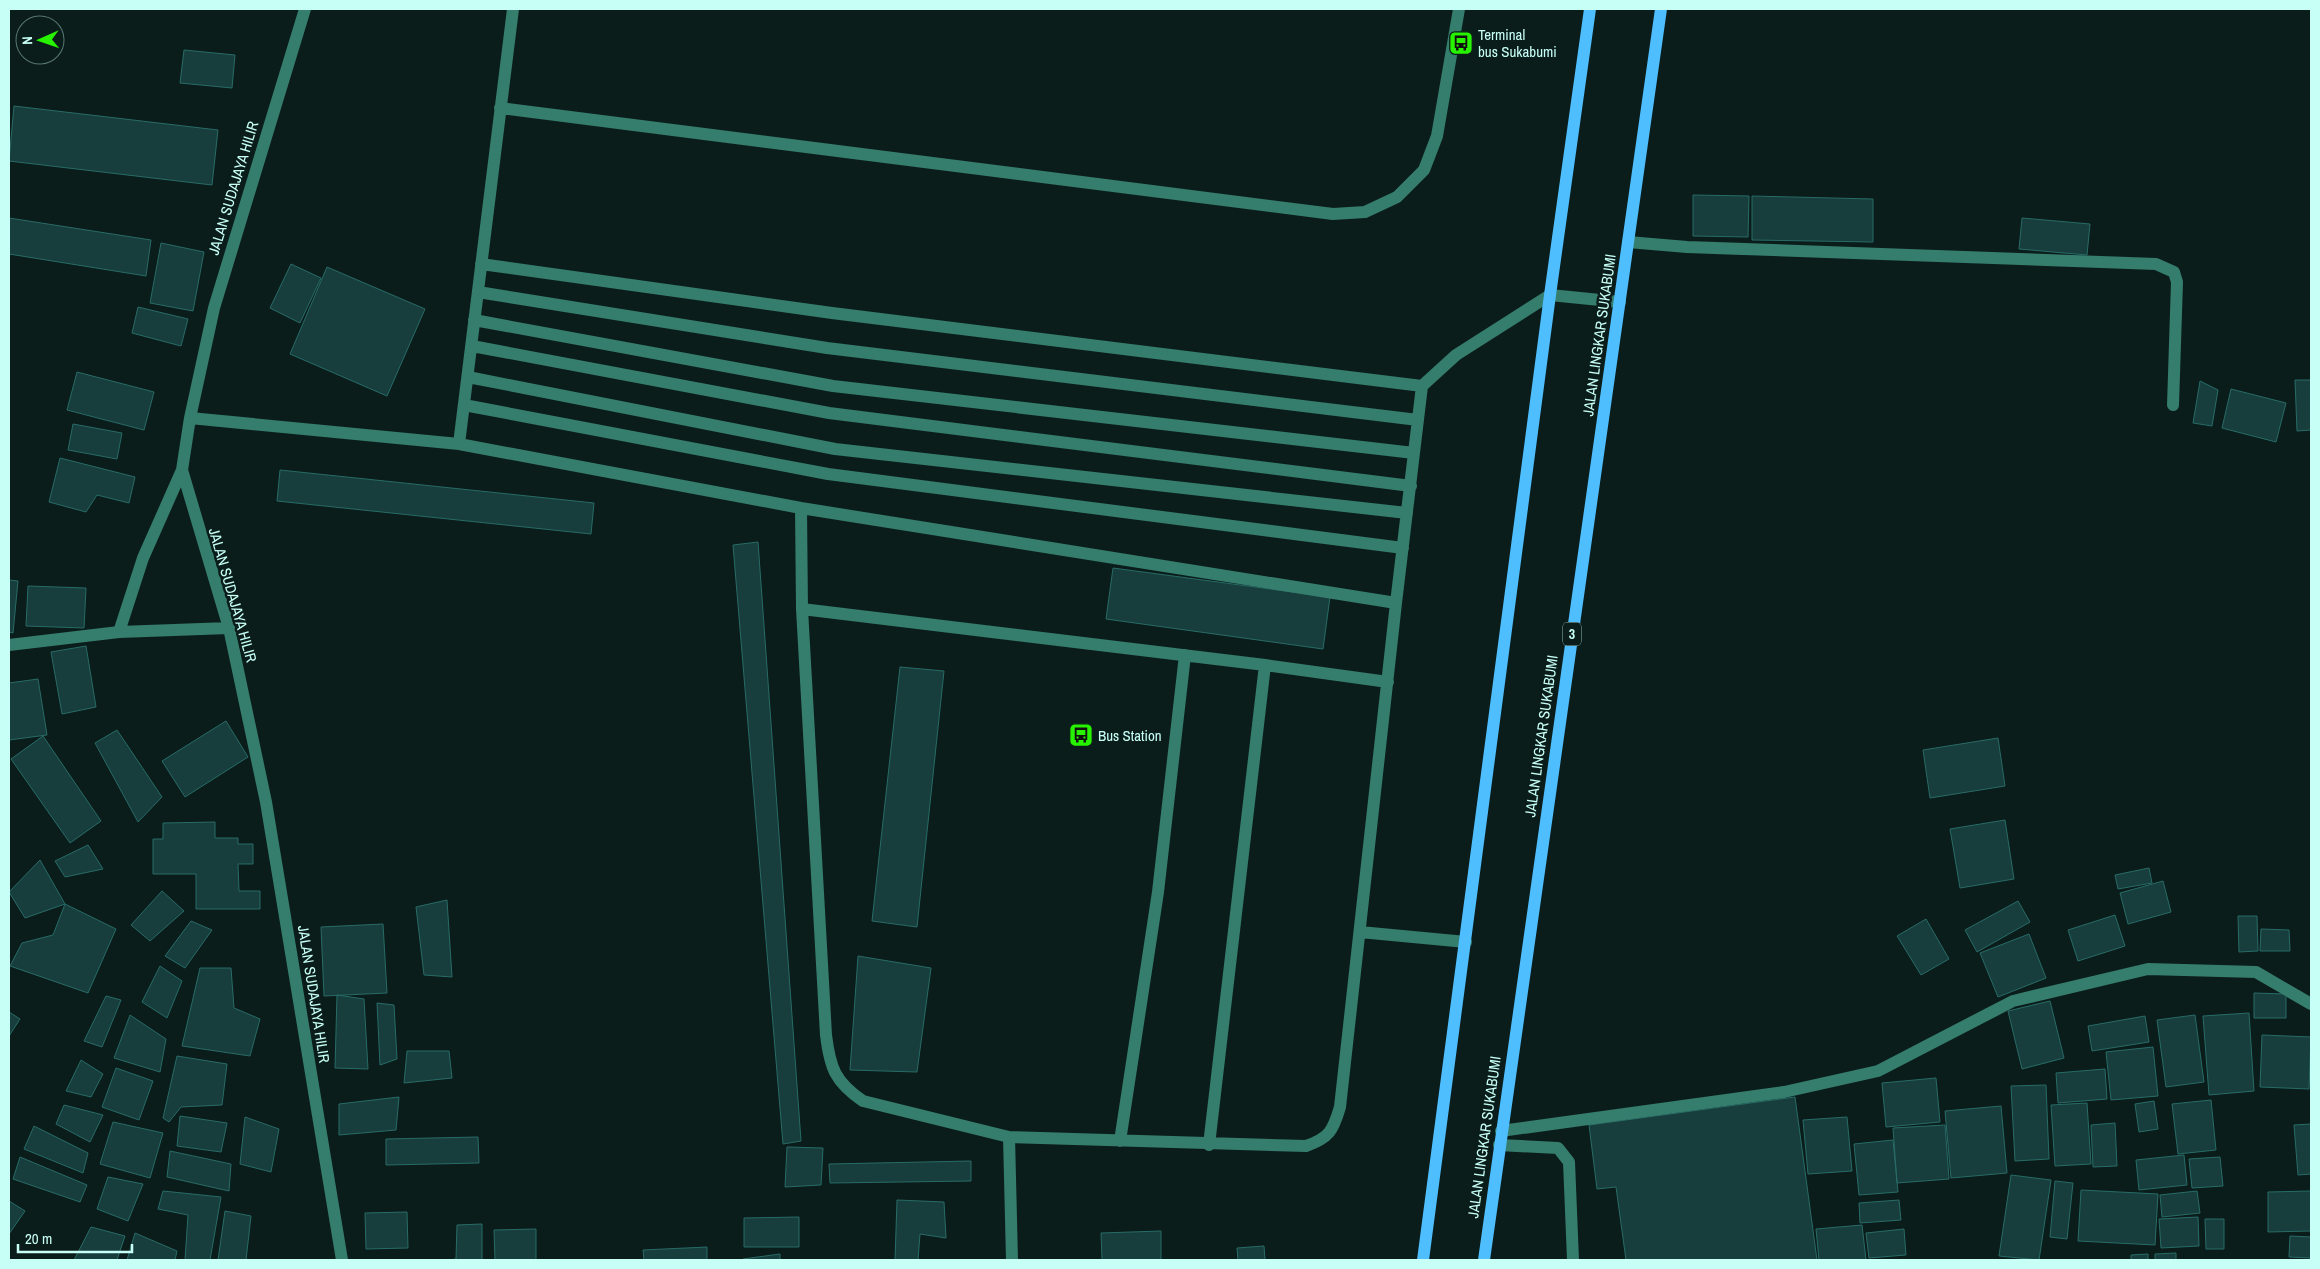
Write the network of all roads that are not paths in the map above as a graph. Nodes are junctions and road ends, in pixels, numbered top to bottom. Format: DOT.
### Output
graph roads {
  1 [pos="305,9"];
  2 [pos="513,9"];
  3 [pos="1459,9"];
  4 [pos="1590,9"];
  5 [pos="1661,9"];
  6 [pos="500,108"];
  7 [pos="1628,242"];
  8 [pos="481,264"];
  9 [pos="478,292"];
  10 [pos="1550,295"];
  11 [pos="1620,302"];
  12 [pos="474,320"];
  13 [pos="472,346"];
  14 [pos="468,377"];
  15 [pos="1422,386"];
  16 [pos="464,405"];
  17 [pos="2173,405"];
  18 [pos="190,418"];
  19 [pos="1418,420"];
  20 [pos="459,444"];
  21 [pos="1414,453"];
  22 [pos="182,470"];
  23 [pos="1411,486"];
  24 [pos="801,508"];
  25 [pos="1407,513"];
  26 [pos="1403,548"];
  27 [pos="1396,603"];
  28 [pos="802,609"];
  29 [pos="229,628"];
  30 [pos="119,632"];
  31 [pos="9,645"];
  32 [pos="1185,655"];
  33 [pos="1265,665"];
  34 [pos="1388,682"];
  35 [pos="1360,932"];
  36 [pos="1466,942"];
  37 [pos="2311,1004"];
  38 [pos="1501,1131"];
  39 [pos="1009,1136"];
  40 [pos="1120,1141"];
  41 [pos="1210,1145"];
  42 [pos="1499,1145"];
  43 [pos="342,1260"];
  44 [pos="1012,1260"];
  45 [pos="1423,1260"];
  46 [pos="1484,1260"];
  47 [pos="1573,1260"];
  1 -- 18 [label="street, JALAN SUDAJAYA HILIR"];
  2 -- 6 [label="street"];
  3 -- 6 [label="street"];
  4 -- 10 [label="main road"];
  5 -- 7 [label="main road, JALAN LINGKAR SUKABUMI / 3"];
  6 -- 8 [label="street"];
  7 -- 11 [label="main road, JALAN LINGKAR SUKABUMI / 3"];
  7 -- 17 [label="street"];
  8 -- 9 [label="street"];
  8 -- 15 [label="street"];
  9 -- 12 [label="street"];
  9 -- 19 [label="street"];
  10 -- 11 [label="street"];
  10 -- 15 [label="street"];
  10 -- 36 [label="main road"];
  11 -- 38 [label="main road, JALAN LINGKAR SUKABUMI / 3"];
  12 -- 13 [label="street"];
  12 -- 21 [label="street"];
  13 -- 14 [label="street"];
  13 -- 23 [label="street"];
  14 -- 16 [label="street"];
  14 -- 25 [label="street"];
  15 -- 19 [label="street"];
  16 -- 20 [label="street"];
  16 -- 26 [label="street"];
  18 -- 20 [label="street"];
  18 -- 22 [label="street, JALAN SUDAJAYA HILIR"];
  19 -- 21 [label="street"];
  20 -- 24 [label="street"];
  21 -- 23 [label="street"];
  22 -- 29 [label="street, JALAN SUDAJAYA HILIR"];
  22 -- 30 [label="street"];
  23 -- 25 [label="street"];
  24 -- 27 [label="street"];
  24 -- 28 [label="street"];
  25 -- 26 [label="street"];
  26 -- 27 [label="street"];
  27 -- 34 [label="street"];
  28 -- 32 [label="street"];
  28 -- 39 [label="street"];
  29 -- 30 [label="street"];
  29 -- 43 [label="street, JALAN SUDAJAYA HILIR"];
  30 -- 31 [label="street"];
  32 -- 33 [label="street"];
  32 -- 40 [label="street"];
  33 -- 34 [label="street"];
  33 -- 41 [label="street"];
  34 -- 35 [label="street"];
  35 -- 36 [label="street"];
  35 -- 41 [label="street"];
  36 -- 45 [label="main road"];
  37 -- 38 [label="street"];
  38 -- 42 [label="main road, JALAN LINGKAR SUKABUMI / 3"];
  39 -- 40 [label="street"];
  39 -- 44 [label="street"];
  40 -- 41 [label="street"];
  42 -- 46 [label="main road, JALAN LINGKAR SUKABUMI / 3"];
  42 -- 47 [label="street"];
}
